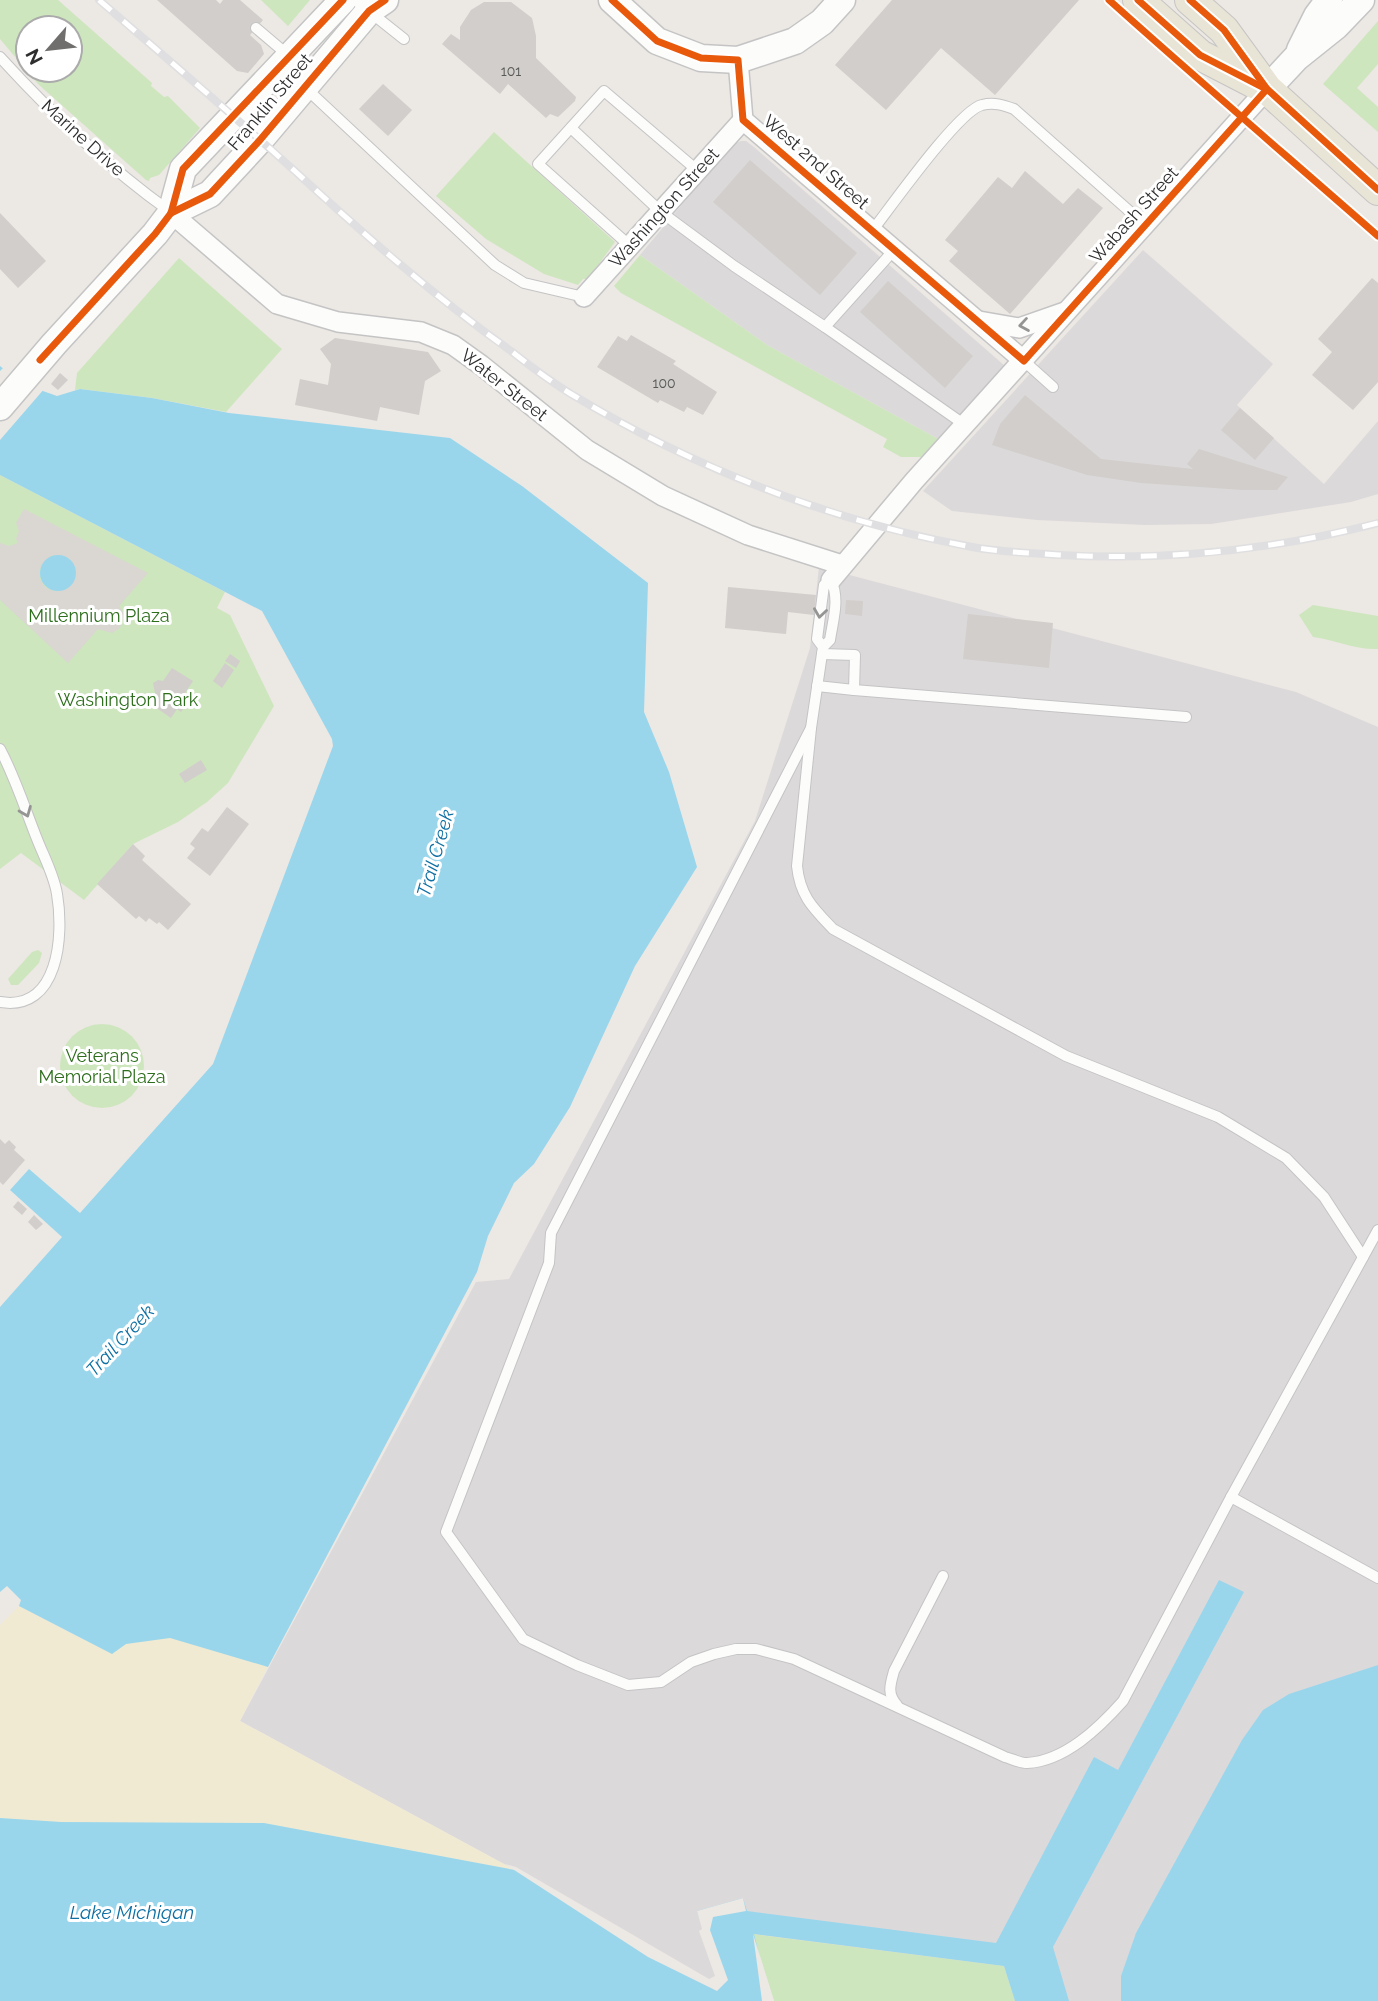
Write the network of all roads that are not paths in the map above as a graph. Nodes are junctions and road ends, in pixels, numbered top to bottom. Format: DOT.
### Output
graph roads {
  1 [pos="343,0"];
  2 [pos="611,0"];
  3 [pos="842,0"];
  4 [pos="1138,0"];
  5 [pos="1190,0"];
  6 [pos="1329,0"];
  7 [pos="1361,0"];
  8 [pos="371,3"];
  9 [pos="256,28"];
  10 [pos="404,39"];
  11 [pos="0,57"];
  12 [pos="1296,58"];
  13 [pos="738,60"];
  14 [pos="285,61"];
  15 [pos="303,87"];
  16 [pos="1267,89"];
  17 [pos="743,120"];
  18 [pos="571,128"];
  19 [pos="698,171"];
  20 [pos="1378,190"];
  21 [pos="661,212"];
  22 [pos="171,213"];
  23 [pos="1145,225"];
  24 [pos="872,231"];
  25 [pos="630,246"];
  26 [pos="894,250"];
  27 [pos="584,297"];
  28 [pos="1069,310"];
  29 [pos="978,320"];
  30 [pos="825,327"];
  31 [pos="1024,361"];
  32 [pos="1053,387"];
  33 [pos="0,407"];
  34 [pos="965,425"];
  35 [pos="837,573"];
  36 [pos="822,650"];
  37 [pos="817,686"];
  38 [pos="854,690"];
  39 [pos="1186,717"];
  40 [pos="811,728"];
  41 [pos="0,749"];
  42 [pos="0,1002"];
  43 [pos="1378,1230"];
  44 [pos="1363,1257"];
  45 [pos="1231,1497"];
  46 [pos="943,1576"];
  47 [pos="1378,1578"];
  48 [pos="897,1706"];
  1 -- 14 [label="street, Franklin Street"];
  2 -- 13 [label="street"];
  3 -- 13 [label="street"];
  4 -- 16 [label="main road"];
  5 -- 16 [label="main road"];
  6 -- 12 [label="street, Wabash Street"];
  7 -- 12 [label="street, Wabash Street"];
  8 -- 10 [label="lane"];
  8 -- 15 [label="street, Franklin Street"];
  9 -- 14 [label="lane"];
  11 -- 22 [label="lane, Marine Drive"];
  12 -- 16 [label="street, Wabash Street"];
  13 -- 17 [label="street, West 2nd Street"];
  14 -- 15 [label="lane"];
  14 -- 22 [label="street, Franklin Street"];
  15 -- 22 [label="street, Franklin Street"];
  15 -- 27 [label="lane"];
  16 -- 20 [label="main road"];
  16 -- 23 [label="street, Wabash Street"];
  17 -- 19 [label="street, Washington Street"];
  17 -- 24 [label="street, West 2nd Street"];
  18 -- 19 [label="lane"];
  18 -- 21 [label="lane"];
  18 -- 25 [label="lane"];
  19 -- 21 [label="street, Washington Street"];
  21 -- 25 [label="street, Washington Street"];
  21 -- 30 [label="lane"];
  22 -- 33 [label="street, Franklin Street"];
  22 -- 35 [label="street, Water Street"];
  23 -- 24 [label="lane"];
  23 -- 28 [label="street, Wabash Street"];
  24 -- 26 [label="street, West 2nd Street"];
  25 -- 27 [label="street, Washington Street"];
  26 -- 29 [label="street, West 2nd Street"];
  26 -- 30 [label="lane"];
  28 -- 29 [label="street, Wabash Street, one-way"];
  28 -- 31 [label="street, Wabash Street"];
  29 -- 31 [label="street, West 2nd Street"];
  30 -- 34 [label="lane"];
  31 -- 32 [label="lane"];
  31 -- 34 [label="street, Wabash Street"];
  34 -- 35 [label="street, Wabash Street"];
  35 -- 36 [label="lane"];
  36 -- 37 [label="lane"];
  36 -- 38 [label="lane"];
  37 -- 38 [label="lane"];
  37 -- 40 [label="lane"];
  38 -- 39 [label="lane"];
  40 -- 44 [label="lane"];
  40 -- 48 [label="lane"];
  41 -- 42 [label="lane, one-way"];
  43 -- 44 [label="lane"];
  44 -- 45 [label="lane"];
  45 -- 47 [label="lane"];
  45 -- 48 [label="lane"];
  46 -- 48 [label="lane"];
}
